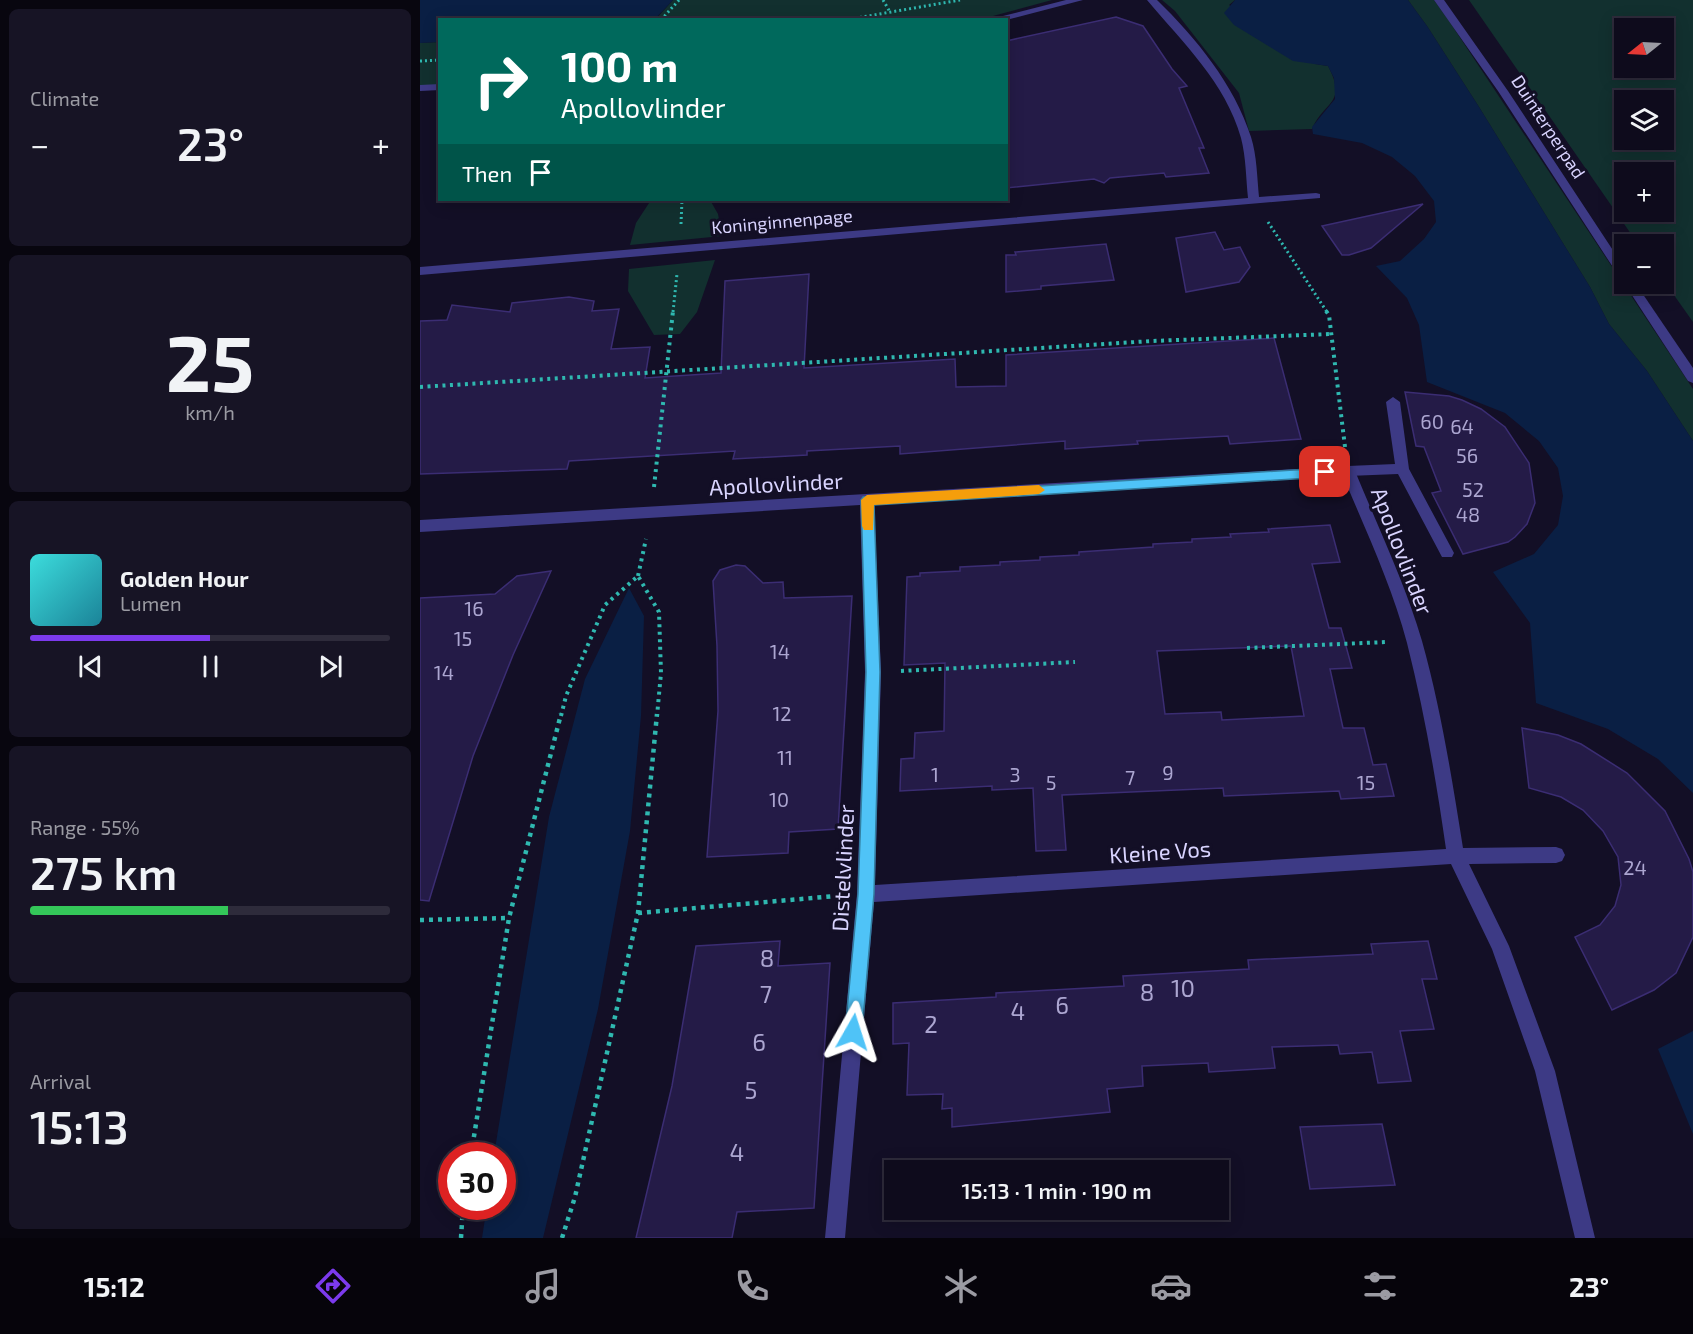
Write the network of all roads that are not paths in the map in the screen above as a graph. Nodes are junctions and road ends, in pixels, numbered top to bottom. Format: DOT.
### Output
graph roads {
  1 [pos="1078,0"];
  2 [pos="1152,0"];
  3 [pos="1439,0"];
  4 [pos="1000,18"];
  5 [pos="438,87"];
  6 [pos="420,88"];
  7 [pos="1316,196"];
  8 [pos="1254,201"];
  9 [pos="1614,260"];
  10 [pos="420,271"];
  11 [pos="1637,294"];
  12 [pos="1693,378"];
  13 [pos="1393,402"];
  14 [pos="1402,468"];
  15 [pos="1348,471"];
  16 [pos="867,500"];
  17 [pos="420,526"];
  18 [pos="1447,553"];
  19 [pos="1556,855"];
  20 [pos="1456,856"];
  21 [pos="866,894"];
  22 [pos="835,1238"];
  23 [pos="1585,1238"];
  1 -- 4 [label="street"];
  2 -- 8 [label="street"];
  3 -- 9 [label="street, Duinterperpad"];
  5 -- 6 [label="street"];
  7 -- 8 [label="street, Koninginnenpage"];
  8 -- 10 [label="street, Koninginnenpage"];
  11 -- 12 [label="street"];
  13 -- 14 [label="street"];
  14 -- 15 [label="street"];
  14 -- 18 [label="street"];
  15 -- 16 [label="street, Apollovlinder"];
  15 -- 20 [label="street, Apollovlinder"];
  16 -- 17 [label="street, Apollovlinder"];
  16 -- 21 [label="street, Distelvlinder"];
  19 -- 20 [label="street, Kleine Vos"];
  20 -- 21 [label="street, Kleine Vos"];
  20 -- 23 [label="street"];
  21 -- 22 [label="street, Distelvlinder"];
}
